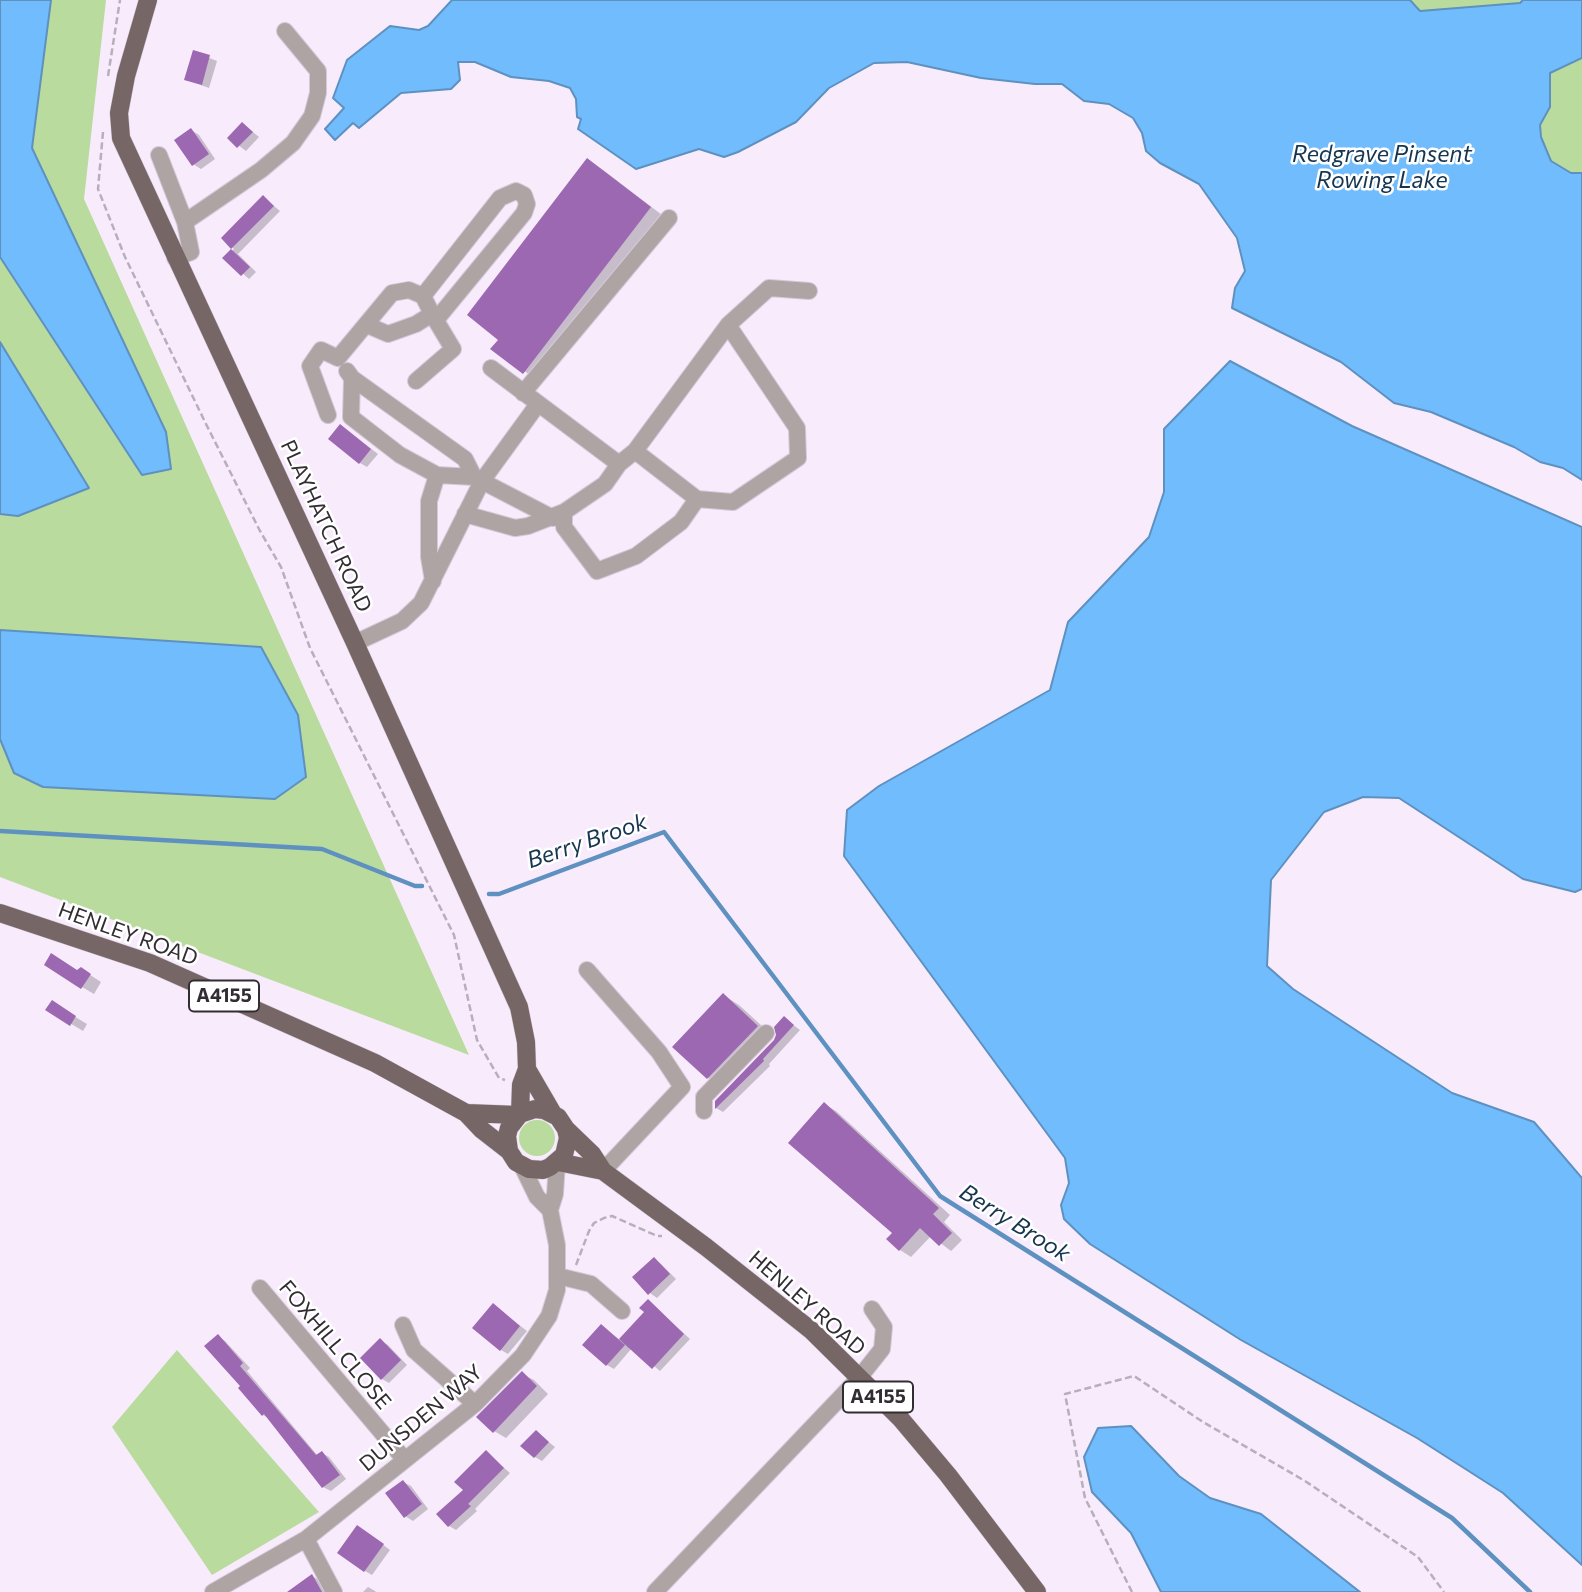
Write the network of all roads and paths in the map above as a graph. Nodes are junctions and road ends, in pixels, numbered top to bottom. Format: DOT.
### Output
graph roads {
  1 [pos="120,0"];
  2 [pos="148,0"];
  3 [pos="285,31"];
  4 [pos="107,81"];
  5 [pos="103,133"];
  6 [pos="159,155"];
  7 [pos="669,218"];
  8 [pos="185,222"];
  9 [pos="175,258"];
  10 [pos="809,291"];
  11 [pos="423,296"];
  12 [pos="434,317"];
  13 [pos="728,325"];
  14 [pos="367,326"];
  15 [pos="338,358"];
  16 [pos="491,368"];
  17 [pos="352,378"];
  18 [pos="416,381"];
  19 [pos="523,393"];
  20 [pos="538,404"];
  21 [pos="328,415"];
  22 [pos="635,451"];
  23 [pos="619,464"];
  24 [pos="437,475"];
  25 [pos="478,479"];
  26 [pos="697,499"];
  27 [pos="465,514"];
  28 [pos="559,515"];
  29 [pos="433,581"];
  30 [pos="355,643"];
  31 [pos="0,913"];
  32 [pos="587,970"];
  33 [pos="766,1032"];
  34 [pos="524,1077"];
  35 [pos="704,1111"];
  36 [pos="552,1112"];
  37 [pos="466,1113"];
  38 [pos="519,1115"];
  39 [pos="566,1129"];
  40 [pos="509,1152"];
  41 [pos="557,1163"];
  42 [pos="522,1166"];
  43 [pos="603,1171"];
  44 [pos="550,1210"];
  45 [pos="687,1233"];
  46 [pos="565,1277"];
  47 [pos="260,1288"];
  48 [pos="872,1309"];
  49 [pos="622,1311"];
  50 [pos="402,1325"];
  51 [pos="859,1378"];
  52 [pos="475,1404"];
  53 [pos="405,1460"];
  54 [pos="306,1539"];
  55 [pos="213,1592"];
  56 [pos="334,1592"];
  57 [pos="655,1592"];
  58 [pos="1037,1592"];
  59 [pos="1132,1592"];
  60 [pos="1444,1592"];
  1 -- 4 [label="path"];
  2 -- 9 [label="main road, PLAYHATCH ROAD"];
  3 -- 8 [label="street"];
  5 -- 34 [label="path"];
  6 -- 8 [label="street"];
  7 -- 19 [label="street"];
  8 -- 9 [label="street"];
  9 -- 30 [label="main road, PLAYHATCH ROAD"];
  10 -- 13 [label="street"];
  11 -- 12 [label="street"];
  11 -- 12 [label="street"];
  11 -- 14 [label="street"];
  12 -- 14 [label="street"];
  12 -- 18 [label="street"];
  13 -- 22 [label="street"];
  13 -- 26 [label="street"];
  14 -- 15 [label="street"];
  15 -- 17 [label="street"];
  15 -- 21 [label="street"];
  16 -- 19 [label="street"];
  17 -- 24 [label="street"];
  17 -- 25 [label="street"];
  19 -- 20 [label="street"];
  20 -- 23 [label="street"];
  20 -- 25 [label="street"];
  22 -- 23 [label="street"];
  22 -- 26 [label="street"];
  23 -- 28 [label="street"];
  24 -- 25 [label="street"];
  24 -- 29 [label="street"];
  25 -- 27 [label="street"];
  25 -- 28 [label="street"];
  26 -- 28 [label="street"];
  27 -- 28 [label="street"];
  27 -- 29 [label="street"];
  29 -- 30 [label="street"];
  30 -- 34 [label="main road, PLAYHATCH ROAD"];
  31 -- 37 [label="main road, HENLEY ROAD / A4155"];
  32 -- 43 [label="street"];
  33 -- 35 [label="street"];
  34 -- 36 [label="main road, PLAYHATCH ROAD"];
  34 -- 38 [label="main road, PLAYHATCH ROAD"];
  36 -- 38 [label="main road"];
  36 -- 39 [label="main road"];
  37 -- 38 [label="main road, HENLEY ROAD / A4155"];
  37 -- 40 [label="main road, HENLEY ROAD / A4155"];
  38 -- 40 [label="main road"];
  39 -- 41 [label="main road"];
  39 -- 43 [label="main road, HENLEY ROAD / A4155"];
  40 -- 42 [label="main road"];
  41 -- 42 [label="main road"];
  41 -- 43 [label="main road, HENLEY ROAD / A4155"];
  41 -- 44 [label="street, DUNSDEN WAY"];
  42 -- 44 [label="street, DUNSDEN WAY"];
  43 -- 45 [label="main road, HENLEY ROAD / A4155"];
  44 -- 46 [label="street, DUNSDEN WAY"];
  45 -- 46 [label="path"];
  45 -- 51 [label="main road, HENLEY ROAD / A4155"];
  46 -- 49 [label="street"];
  46 -- 52 [label="street, DUNSDEN WAY"];
  47 -- 53 [label="street, FOXHILL CLOSE"];
  48 -- 51 [label="street"];
  50 -- 52 [label="street"];
  51 -- 57 [label="street"];
  51 -- 58 [label="main road, HENLEY ROAD / A4155"];
  52 -- 53 [label="street, DUNSDEN WAY"];
  53 -- 54 [label="street, DUNSDEN WAY"];
  54 -- 55 [label="street, DUNSDEN WAY"];
  54 -- 56 [label="street"];
  59 -- 60 [label="path"];
}
